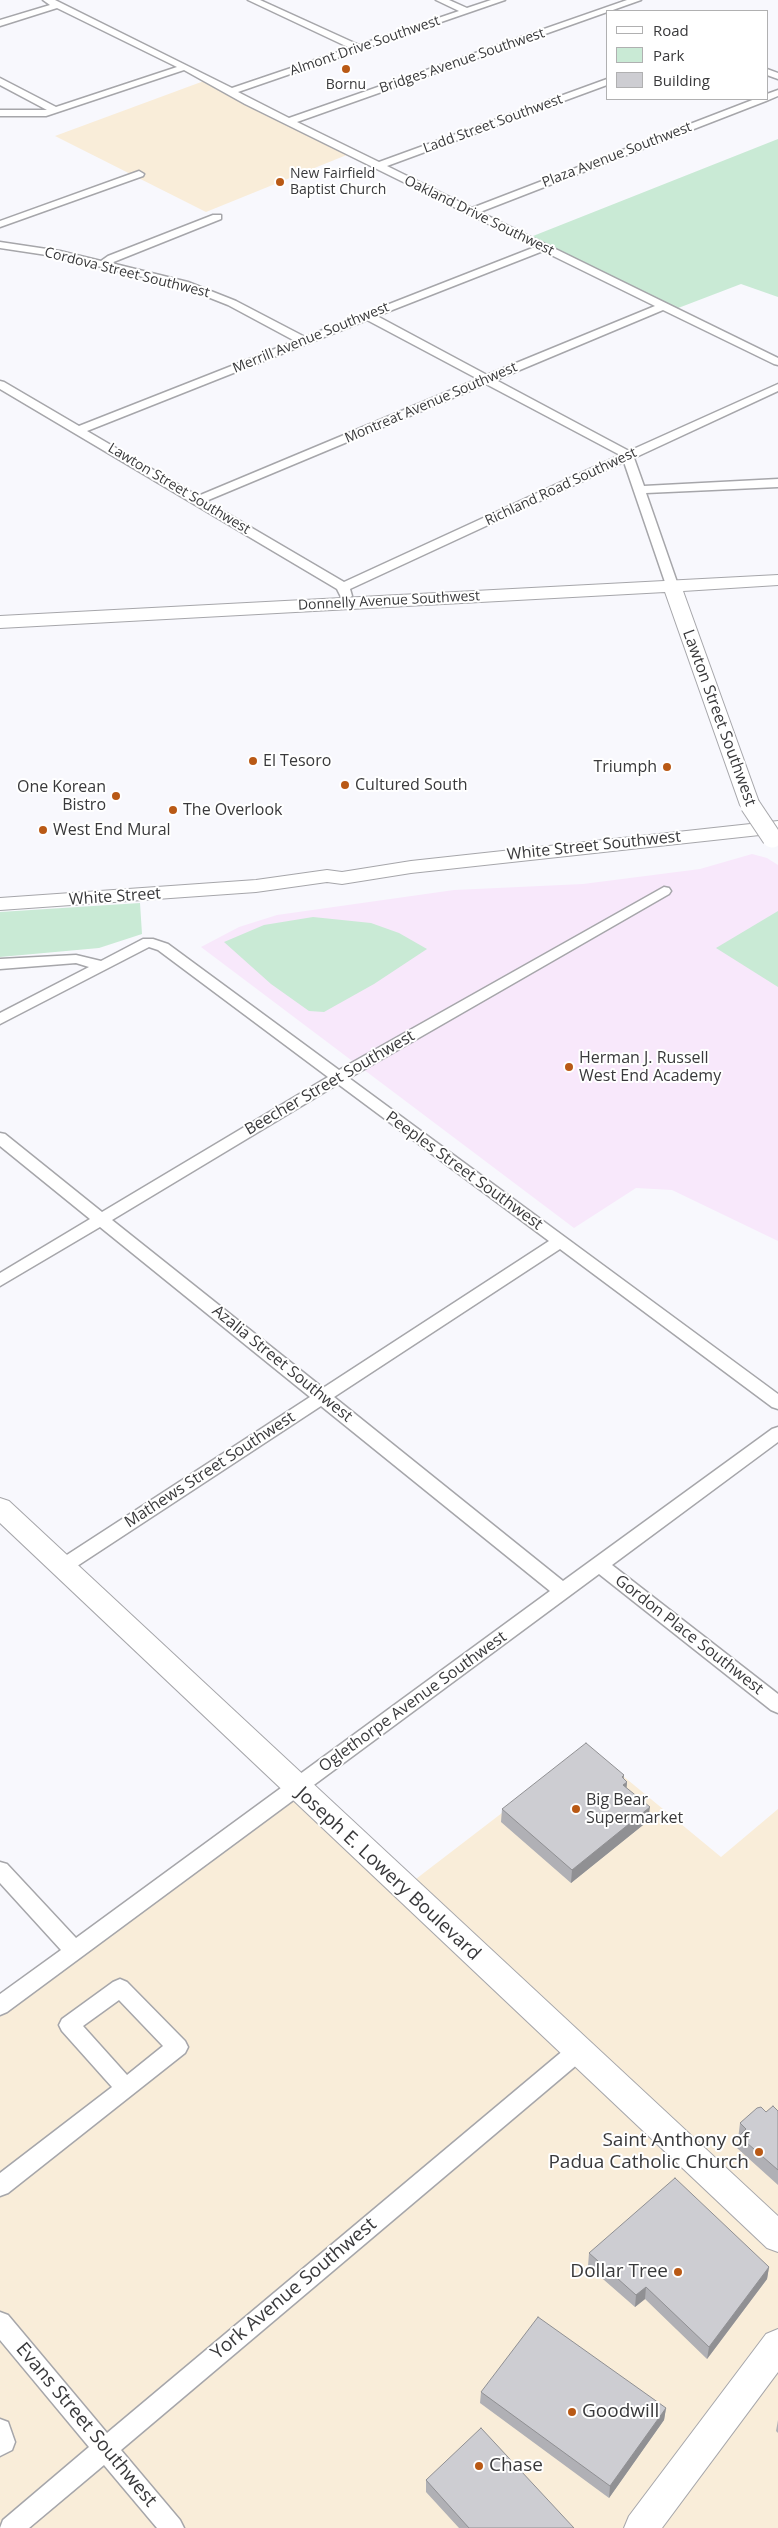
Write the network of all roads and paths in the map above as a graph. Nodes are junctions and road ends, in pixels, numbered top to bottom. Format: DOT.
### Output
graph roads {
  1 [pos="48,0"];
  2 [pos="253,0"];
  3 [pos="440,0"];
  4 [pos="500,0"];
  5 [pos="636,0"];
  6 [pos="58,5"];
  7 [pos="616,10"];
  8 [pos="466,11"];
  9 [pos="606,13"];
  10 [pos="0,23"];
  11 [pos="358,48"];
  12 [pos="185,67"];
  13 [pos="0,81"];
  14 [pos="606,82"];
  15 [pos="230,92"];
  16 [pos="760,100"];
  17 [pos="55,110"];
  18 [pos="0,113"];
  19 [pos="288,122"];
  20 [pos="378,166"];
  21 [pos="139,174"];
  22 [pos="472,212"];
  23 [pos="217,218"];
  24 [pos="0,224"];
  25 [pos="0,244"];
  26 [pos="543,247"];
  27 [pos="103,264"];
  28 [pos="663,306"];
  29 [pos="368,316"];
  30 [pos="304,341"];
  31 [pos="778,362"];
  32 [pos="487,380"];
  33 [pos="0,384"];
  34 [pos="778,387"];
  35 [pos="79,430"];
  36 [pos="628,457"];
  37 [pos="778,483"];
  38 [pos="638,490"];
  39 [pos="198,500"];
  40 [pos="778,580"];
  41 [pos="672,585"];
  42 [pos="346,595"];
  43 [pos="0,622"];
  44 [pos="776,836"];
  45 [pos="229,888"];
  46 [pos="664,890"];
  47 [pos="0,904"];
  48 [pos="0,964"];
  49 [pos="101,965"];
  50 [pos="0,1019"];
  51 [pos="337,1078"];
  52 [pos="0,1138"];
  53 [pos="101,1219"];
  54 [pos="559,1242"];
  55 [pos="0,1280"];
  56 [pos="322,1397"];
  57 [pos="778,1403"];
  58 [pos="778,1433"];
  59 [pos="0,1508"];
  60 [pos="599,1564"];
  61 [pos="62,1566"];
  62 [pos="564,1591"];
  63 [pos="778,1706"];
  64 [pos="297,1788"];
  65 [pos="0,1870"];
  66 [pos="75,1951"];
  67 [pos="0,2006"];
  68 [pos="578,2051"];
  69 [pos="126,2088"];
  70 [pos="0,2186"];
  71 [pos="778,2237"];
  72 [pos="0,2323"];
  73 [pos="778,2345"];
  74 [pos="0,2430"];
  75 [pos="0,2445"];
  76 [pos="105,2448"];
  77 [pos="11,2528"];
  78 [pos="172,2528"];
  79 [pos="641,2528"];
  1 -- 6 [label="street, Oakland Drive Southwest"];
  2 -- 11 [label="street"];
  3 -- 8 [label="street"];
  4 -- 8 [label="street, Almont Drive Southwest"];
  5 -- 7 [label="street, Bridges Avenue Southwest"];
  6 -- 10 [label="street"];
  6 -- 12 [label="street, Oakland Drive Southwest"];
  8 -- 11 [label="street, Almont Drive Southwest"];
  9 -- 19 [label="street, Bridges Avenue Southwest"];
  11 -- 15 [label="street, Almont Drive Southwest"];
  12 -- 15 [label="street, Oakland Drive Southwest"];
  12 -- 17 [label="street"];
  13 -- 17 [label="street"];
  14 -- 20 [label="street, Ladd Street Southwest"];
  15 -- 19 [label="street, Oakland Drive Southwest"];
  16 -- 22 [label="street, Plaza Avenue Southwest"];
  17 -- 18 [label="street"];
  19 -- 20 [label="street, Oakland Drive Southwest"];
  20 -- 22 [label="street, Oakland Drive Southwest"];
  21 -- 24 [label="street"];
  22 -- 26 [label="street, Oakland Drive Southwest"];
  23 -- 27 [label="street"];
  25 -- 27 [label="street, Cordova Street Southwest"];
  26 -- 28 [label="street, Oakland Drive Southwest"];
  26 -- 29 [label="street, Merrill Avenue Southwest"];
  27 -- 30 [label="street, Cordova Street Southwest"];
  28 -- 31 [label="street, Oakland Drive Southwest"];
  28 -- 32 [label="street, Montreat Avenue Southwest"];
  29 -- 30 [label="street, Merrill Avenue Southwest"];
  29 -- 32 [label="street"];
  30 -- 35 [label="street, Merrill Avenue Southwest"];
  32 -- 36 [label="street"];
  32 -- 39 [label="street, Montreat Avenue Southwest"];
  33 -- 35 [label="street, Lawton Street Southwest"];
  34 -- 36 [label="street, Richland Road Southwest"];
  35 -- 39 [label="street, Lawton Street Southwest"];
  36 -- 38 [label="street"];
  36 -- 42 [label="street, Richland Road Southwest"];
  37 -- 38 [label="street"];
  38 -- 41 [label="street"];
  39 -- 42 [label="street, Lawton Street Southwest"];
  40 -- 41 [label="street, Donnelly Avenue Southwest"];
  41 -- 42 [label="street, Donnelly Avenue Southwest"];
  41 -- 44 [label="street, Lawton Street Southwest, bridge"];
  42 -- 43 [label="street, Donnelly Avenue Southwest"];
  44 -- 45 [label="street, White Street Southwest"];
  45 -- 47 [label="street, White Street"];
  46 -- 51 [label="street, Beecher Street Southwest"];
  48 -- 49 [label="street"];
  49 -- 50 [label="street"];
  49 -- 51 [label="street, Peeples Street Southwest"];
  51 -- 53 [label="street, Beecher Street Southwest"];
  51 -- 54 [label="street, Peeples Street Southwest"];
  52 -- 53 [label="street, Azalia Street Southwest"];
  53 -- 55 [label="street, Beecher Street Southwest"];
  53 -- 56 [label="street, Azalia Street Southwest"];
  54 -- 56 [label="street, Mathews Street Southwest"];
  54 -- 57 [label="street, Peeples Street Southwest"];
  56 -- 61 [label="street, Mathews Street Southwest"];
  56 -- 62 [label="street, Azalia Street Southwest"];
  58 -- 60 [label="street, Oglethorpe Avenue Southwest"];
  59 -- 61 [label="street, Joseph E. Lowery Boulevard"];
  60 -- 62 [label="street, Oglethorpe Avenue Southwest"];
  60 -- 63 [label="street, Gordon Place Southwest"];
  61 -- 64 [label="street, Joseph E. Lowery Boulevard"];
  62 -- 64 [label="street, Oglethorpe Avenue Southwest"];
  64 -- 66 [label="street, Oglethorpe Avenue Southwest"];
  64 -- 68 [label="street, Joseph E. Lowery Boulevard"];
  65 -- 66 [label="street"];
  66 -- 67 [label="street, Oglethorpe Avenue Southwest"];
  68 -- 71 [label="street, Joseph E. Lowery Boulevard"];
  68 -- 76 [label="street, York Avenue Southwest"];
  69 -- 69 [label="street"];
  69 -- 70 [label="street"];
  72 -- 76 [label="street, Evans Street Southwest"];
  73 -- 79 [label="street"];
  74 -- 75 [label="street"];
  76 -- 77 [label="street, York Avenue Southwest"];
  76 -- 78 [label="street, Evans Street Southwest"];
}
